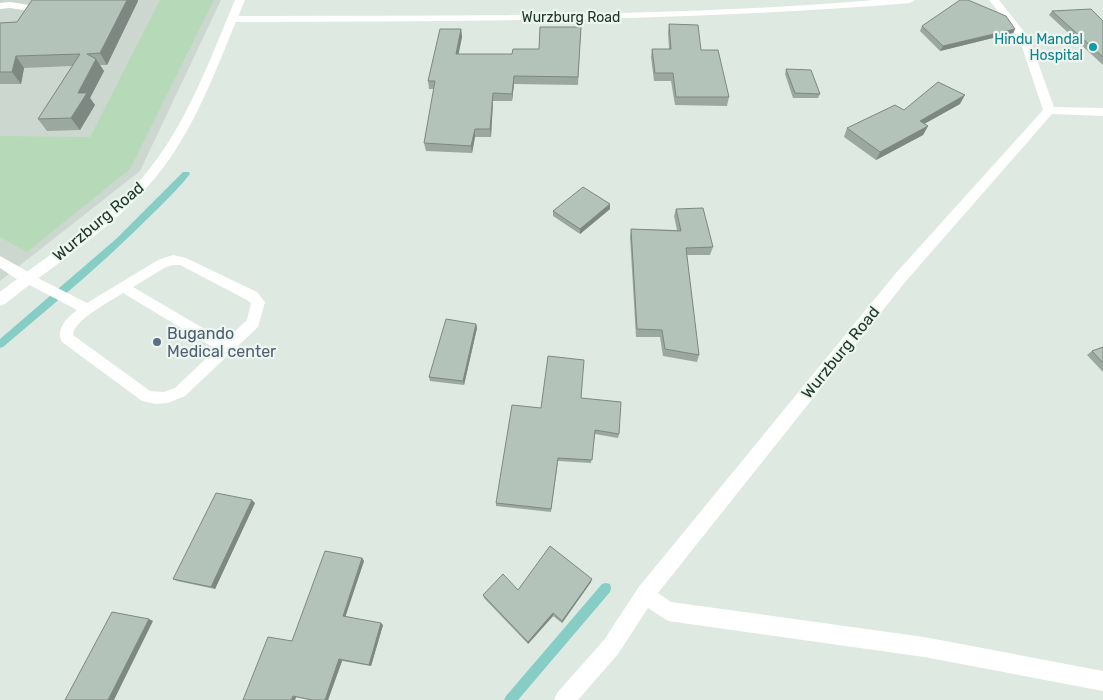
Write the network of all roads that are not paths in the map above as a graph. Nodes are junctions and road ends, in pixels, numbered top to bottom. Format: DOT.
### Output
graph roads {
  1 [pos="240,0"];
  2 [pos="910,0"];
  3 [pos="994,0"];
  4 [pos="0,6"];
  5 [pos="35,9"];
  6 [pos="232,19"];
  7 [pos="1049,110"];
  8 [pos="1103,112"];
  9 [pos="0,261"];
  10 [pos="28,278"];
  11 [pos="123,287"];
  12 [pos="0,300"];
  13 [pos="87,309"];
  14 [pos="226,348"];
  15 [pos="645,595"];
  16 [pos="1103,681"];
  17 [pos="564,700"];
  1 -- 6 [label="street, Wurzburg Road"];
  2 -- 6 [label="street, Wurzburg Road"];
  3 -- 7 [label="street"];
  4 -- 5 [label="street"];
  6 -- 10 [label="street, Wurzburg Road"];
  7 -- 8 [label="street"];
  7 -- 15 [label="street, Wurzburg Road"];
  9 -- 10 [label="street"];
  10 -- 12 [label="street, Wurzburg Road"];
  10 -- 13 [label="lane"];
  11 -- 13 [label="lane"];
  11 -- 14 [label="lane"];
  11 -- 14 [label="lane"];
  13 -- 14 [label="lane"];
  15 -- 16 [label="street"];
  15 -- 17 [label="street, Wurzburg Road"];
}
